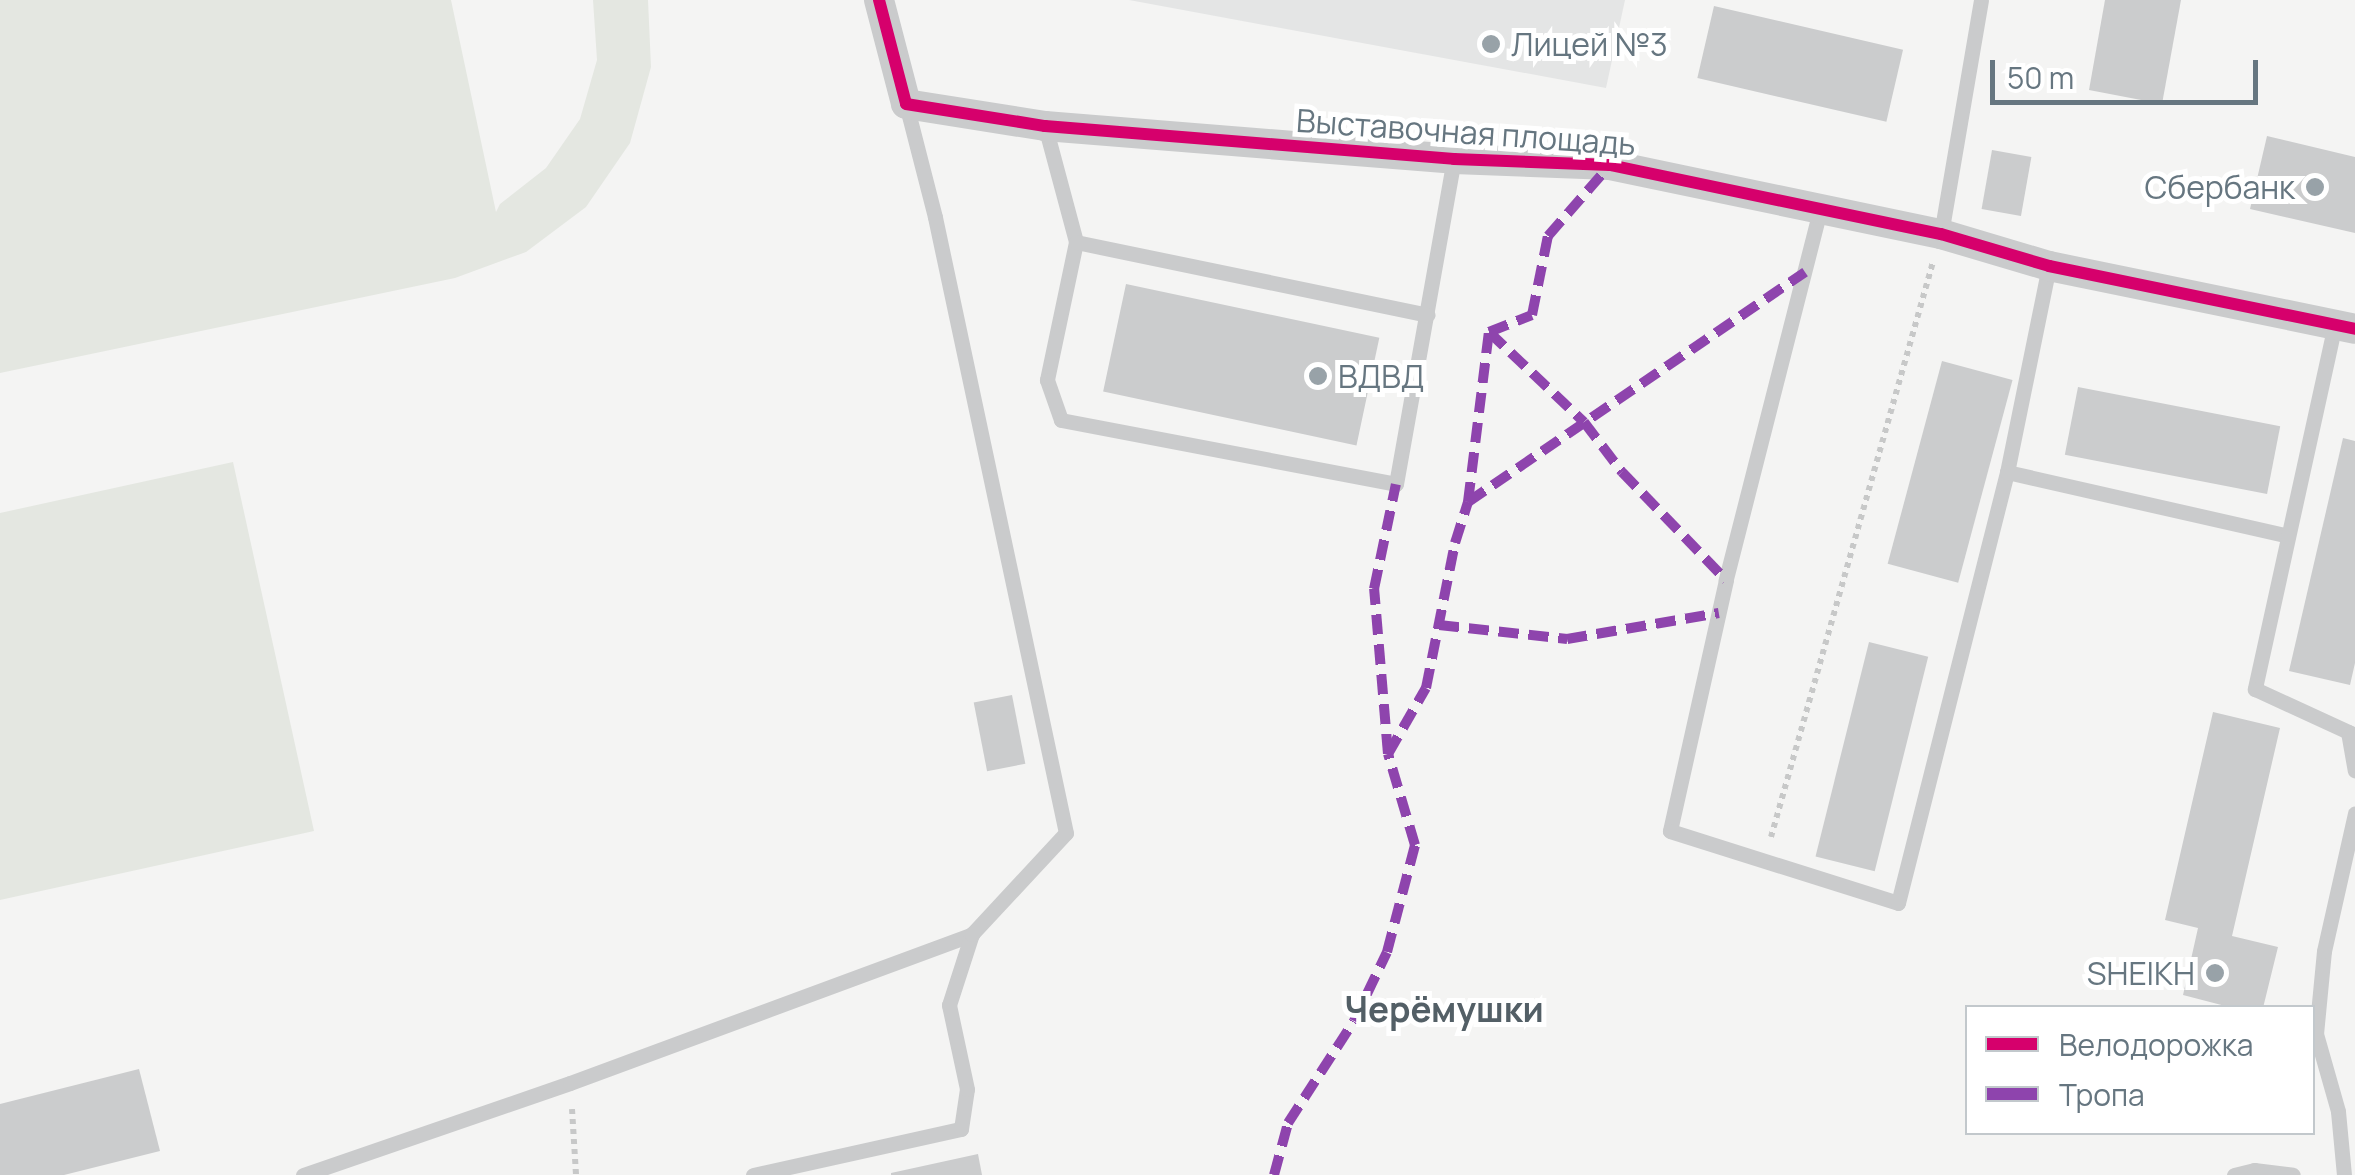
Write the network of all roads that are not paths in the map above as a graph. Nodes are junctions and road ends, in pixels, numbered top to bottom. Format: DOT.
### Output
graph roads {
  1 [pos="879,0"];
  2 [pos="1981,0"];
  3 [pos="906,104"];
  4 [pos="1045,126"];
  5 [pos="1454,159"];
  6 [pos="1820,210"];
  7 [pos="1941,234"];
  8 [pos="1076,242"];
  9 [pos="2049,266"];
  10 [pos="1428,315"];
  11 [pos="2345,326"];
  12 [pos="2007,472"];
  13 [pos="2288,536"];
  14 [pos="2352,733"];
  15 [pos="2355,770"];
  16 [pos="2355,813"];
  17 [pos="972,934"];
  18 [pos="303,1175"];
  19 [pos="754,1175"];
  20 [pos="2234,1175"];
  21 [pos="2293,1175"];
  22 [pos="2344,1175"];
  1 -- 3 [label="street"];
  2 -- 7 [label="lane"];
  3 -- 4 [label="street, Выставочная площадь"];
  3 -- 17 [label="lane"];
  4 -- 5 [label="street, Выставочная площадь"];
  4 -- 8 [label="lane"];
  5 -- 6 [label="street, Выставочная площадь"];
  5 -- 10 [label="lane"];
  6 -- 7 [label="street, Выставочная площадь"];
  6 -- 12 [label="lane"];
  7 -- 9 [label="street, Выставочная площадь"];
  8 -- 10 [label="lane"];
  8 -- 10 [label="lane"];
  9 -- 11 [label="street, Выставочная площадь"];
  9 -- 12 [label="lane"];
  11 -- 13 [label="lane"];
  12 -- 13 [label="lane"];
  13 -- 14 [label="lane"];
  14 -- 15 [label="lane"];
  16 -- 22 [label="lane"];
  17 -- 18 [label="lane"];
  17 -- 19 [label="lane"];
  20 -- 21 [label="lane"];
}
